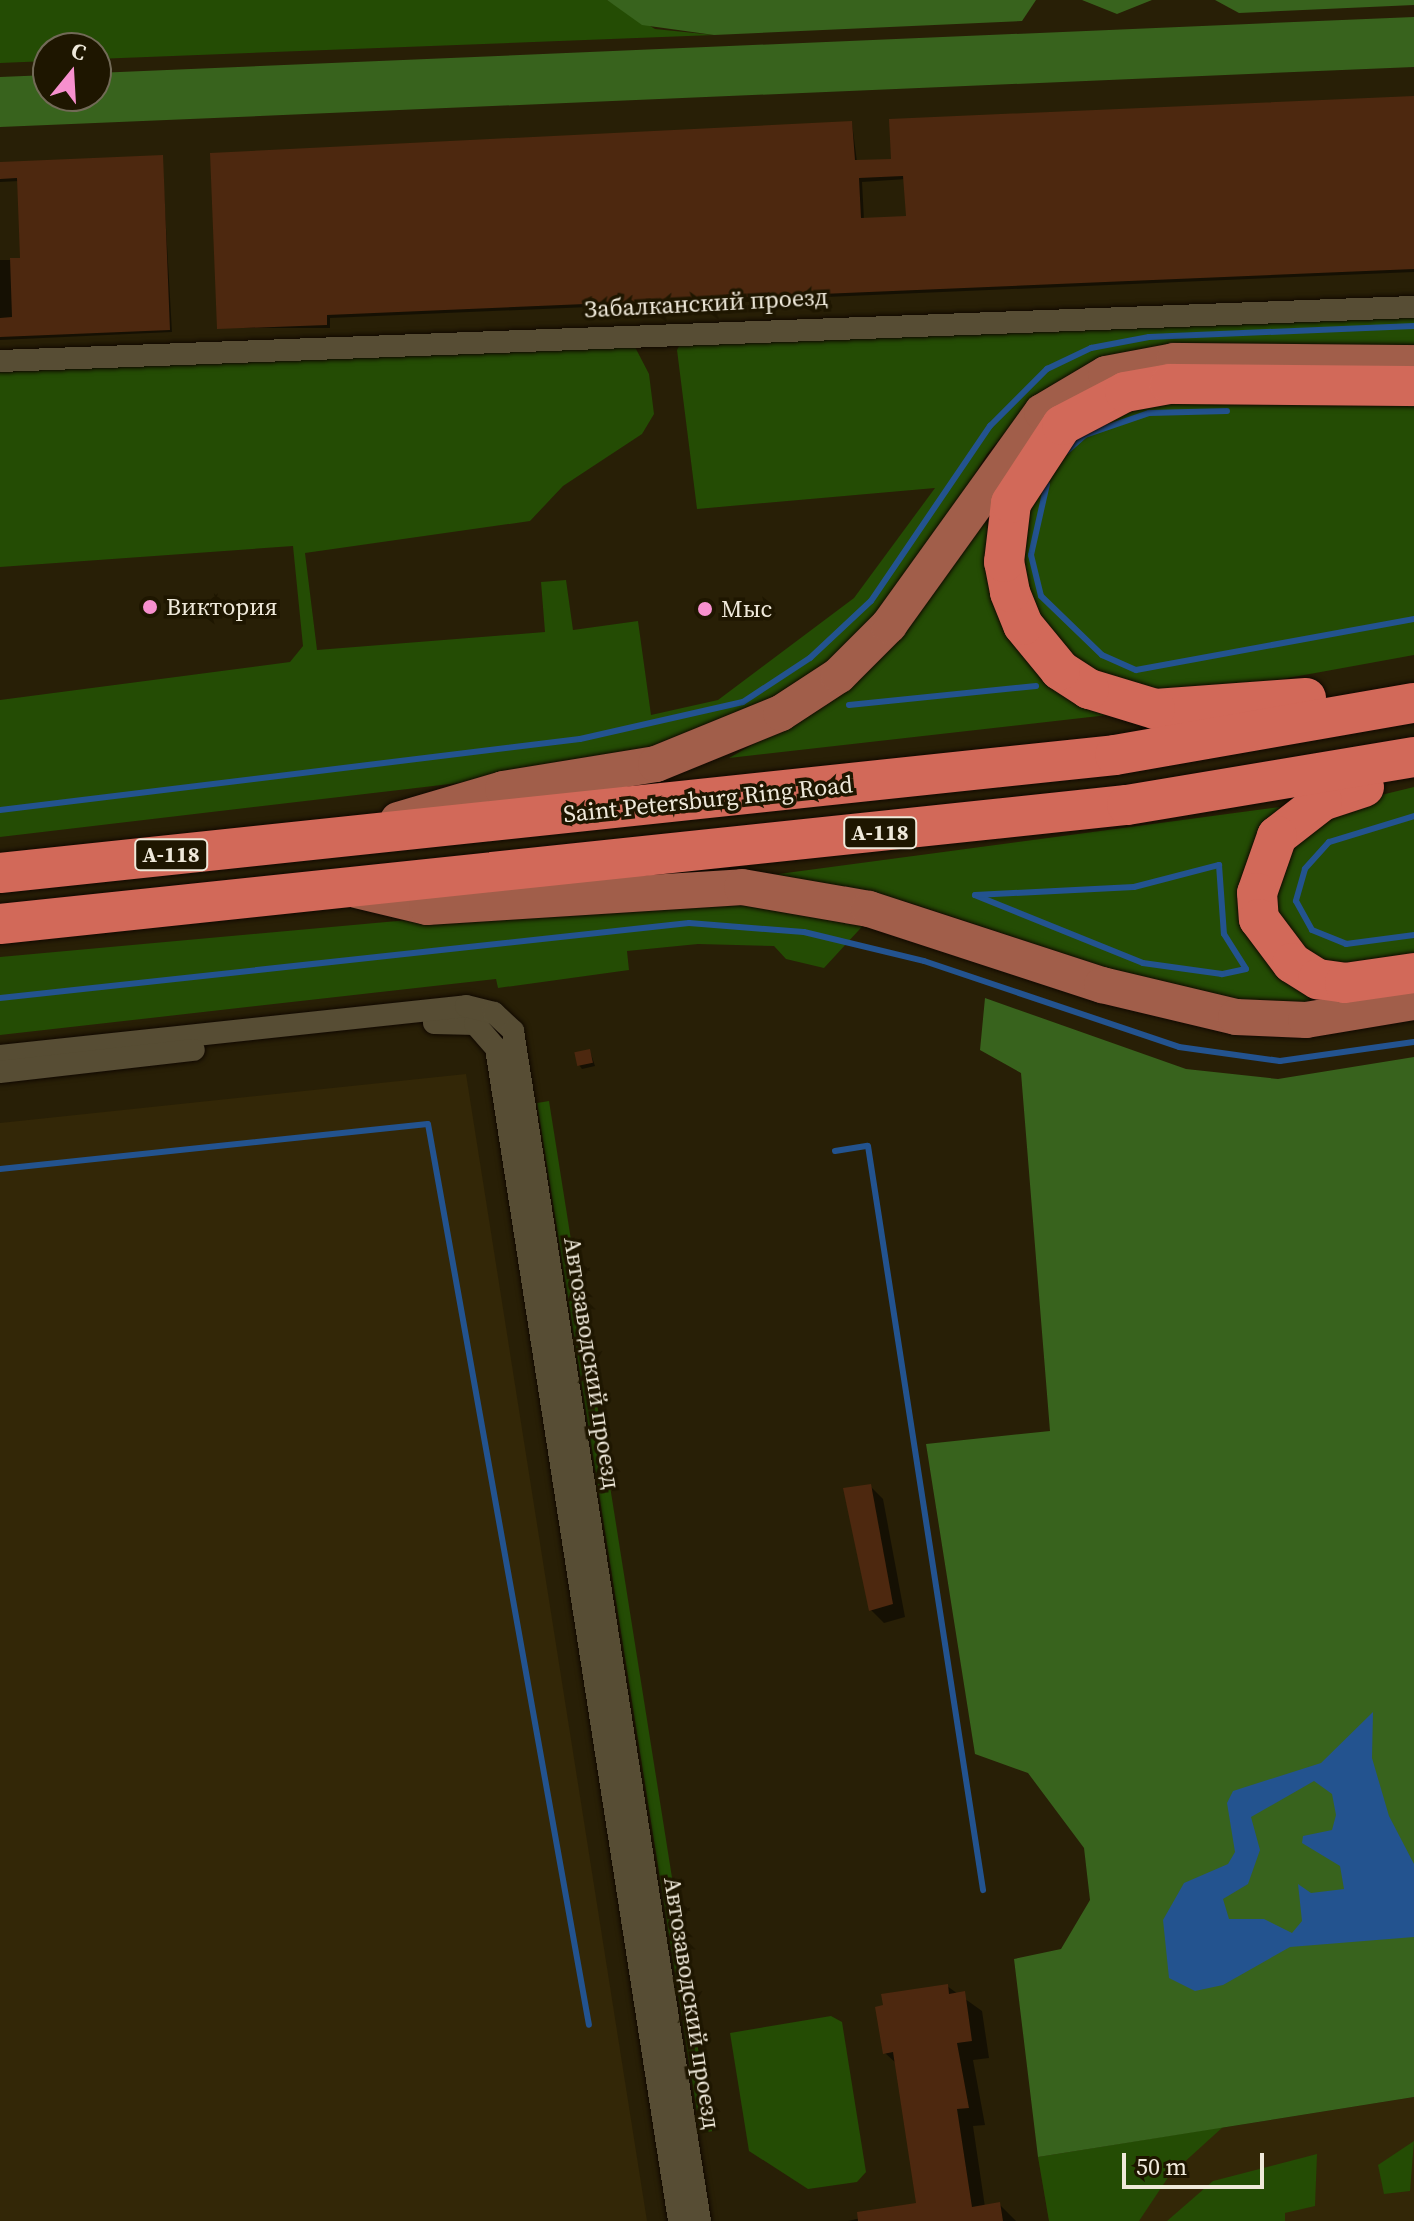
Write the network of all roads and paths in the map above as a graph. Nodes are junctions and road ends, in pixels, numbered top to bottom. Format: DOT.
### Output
graph roads {
  1 [pos="1414,307"];
  2 [pos="0,361"];
  3 [pos="1414,363"];
  4 [pos="1414,386"];
  5 [pos="1414,703"];
  6 [pos="1369,711"];
  7 [pos="1414,759"];
  8 [pos="342,836"];
  9 [pos="0,873"];
  10 [pos="342,887"];
  11 [pos="0,924"];
  12 [pos="1414,973"];
  13 [pos="1414,1002"];
  14 [pos="0,1056"];
  15 [pos="0,1072"];
  16 [pos="679,2221"];
  17 [pos="700,2221"];
  1 -- 2 [label="street, Забалканский проезд"];
  3 -- 8 [label="main road"];
  4 -- 6 [label="highway"];
  5 -- 6 [label="highway, Saint Petersburg Ring Road / А-118"];
  6 -- 8 [label="highway, Saint Petersburg Ring Road / А-118"];
  7 -- 10 [label="highway, А-118"];
  7 -- 12 [label="highway"];
  8 -- 9 [label="highway, Saint Petersburg Ring Road / А-118"];
  10 -- 11 [label="highway, А-118"];
  10 -- 13 [label="main road"];
  14 -- 17 [label="street, Автозаводский проезд"];
  15 -- 16 [label="street, Автозаводский проезд"];
}
